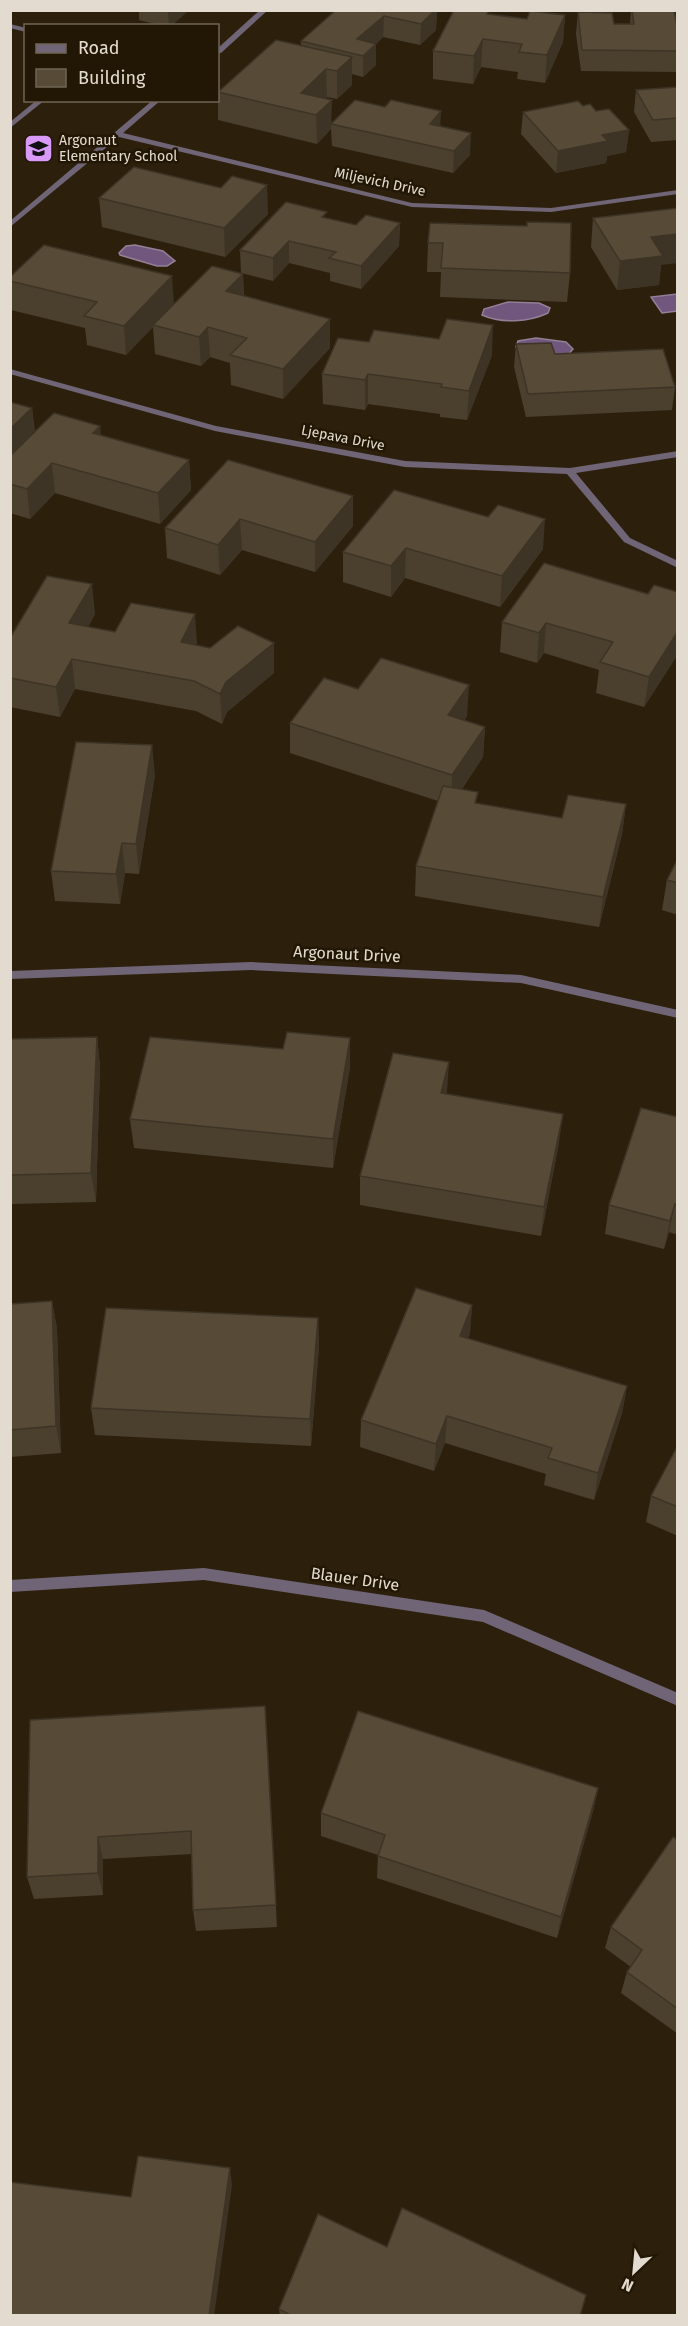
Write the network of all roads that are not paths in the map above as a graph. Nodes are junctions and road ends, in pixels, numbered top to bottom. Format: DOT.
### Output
graph roads {
  1 [pos="266,10"];
  2 [pos="219,50"];
  3 [pos="40,102"];
  4 [pos="156,102"];
  5 [pos="10,126"];
  6 [pos="118,134"];
  7 [pos="678,192"];
  8 [pos="10,225"];
  9 [pos="10,371"];
  10 [pos="678,454"];
  11 [pos="570,471"];
  12 [pos="678,565"];
  13 [pos="10,975"];
  14 [pos="678,1014"];
  15 [pos="10,1586"];
  16 [pos="678,1700"];
  1 -- 2 [label="street"];
  3 -- 5 [label="street"];
  4 -- 6 [label="street"];
  6 -- 7 [label="street, Miljevich Drive"];
  6 -- 8 [label="street"];
  9 -- 11 [label="street, Ljepava Drive"];
  10 -- 11 [label="street, Ljepava Drive"];
  11 -- 12 [label="street"];
  13 -- 14 [label="street, Argonaut Drive"];
  15 -- 16 [label="street, Blauer Drive"];
}
